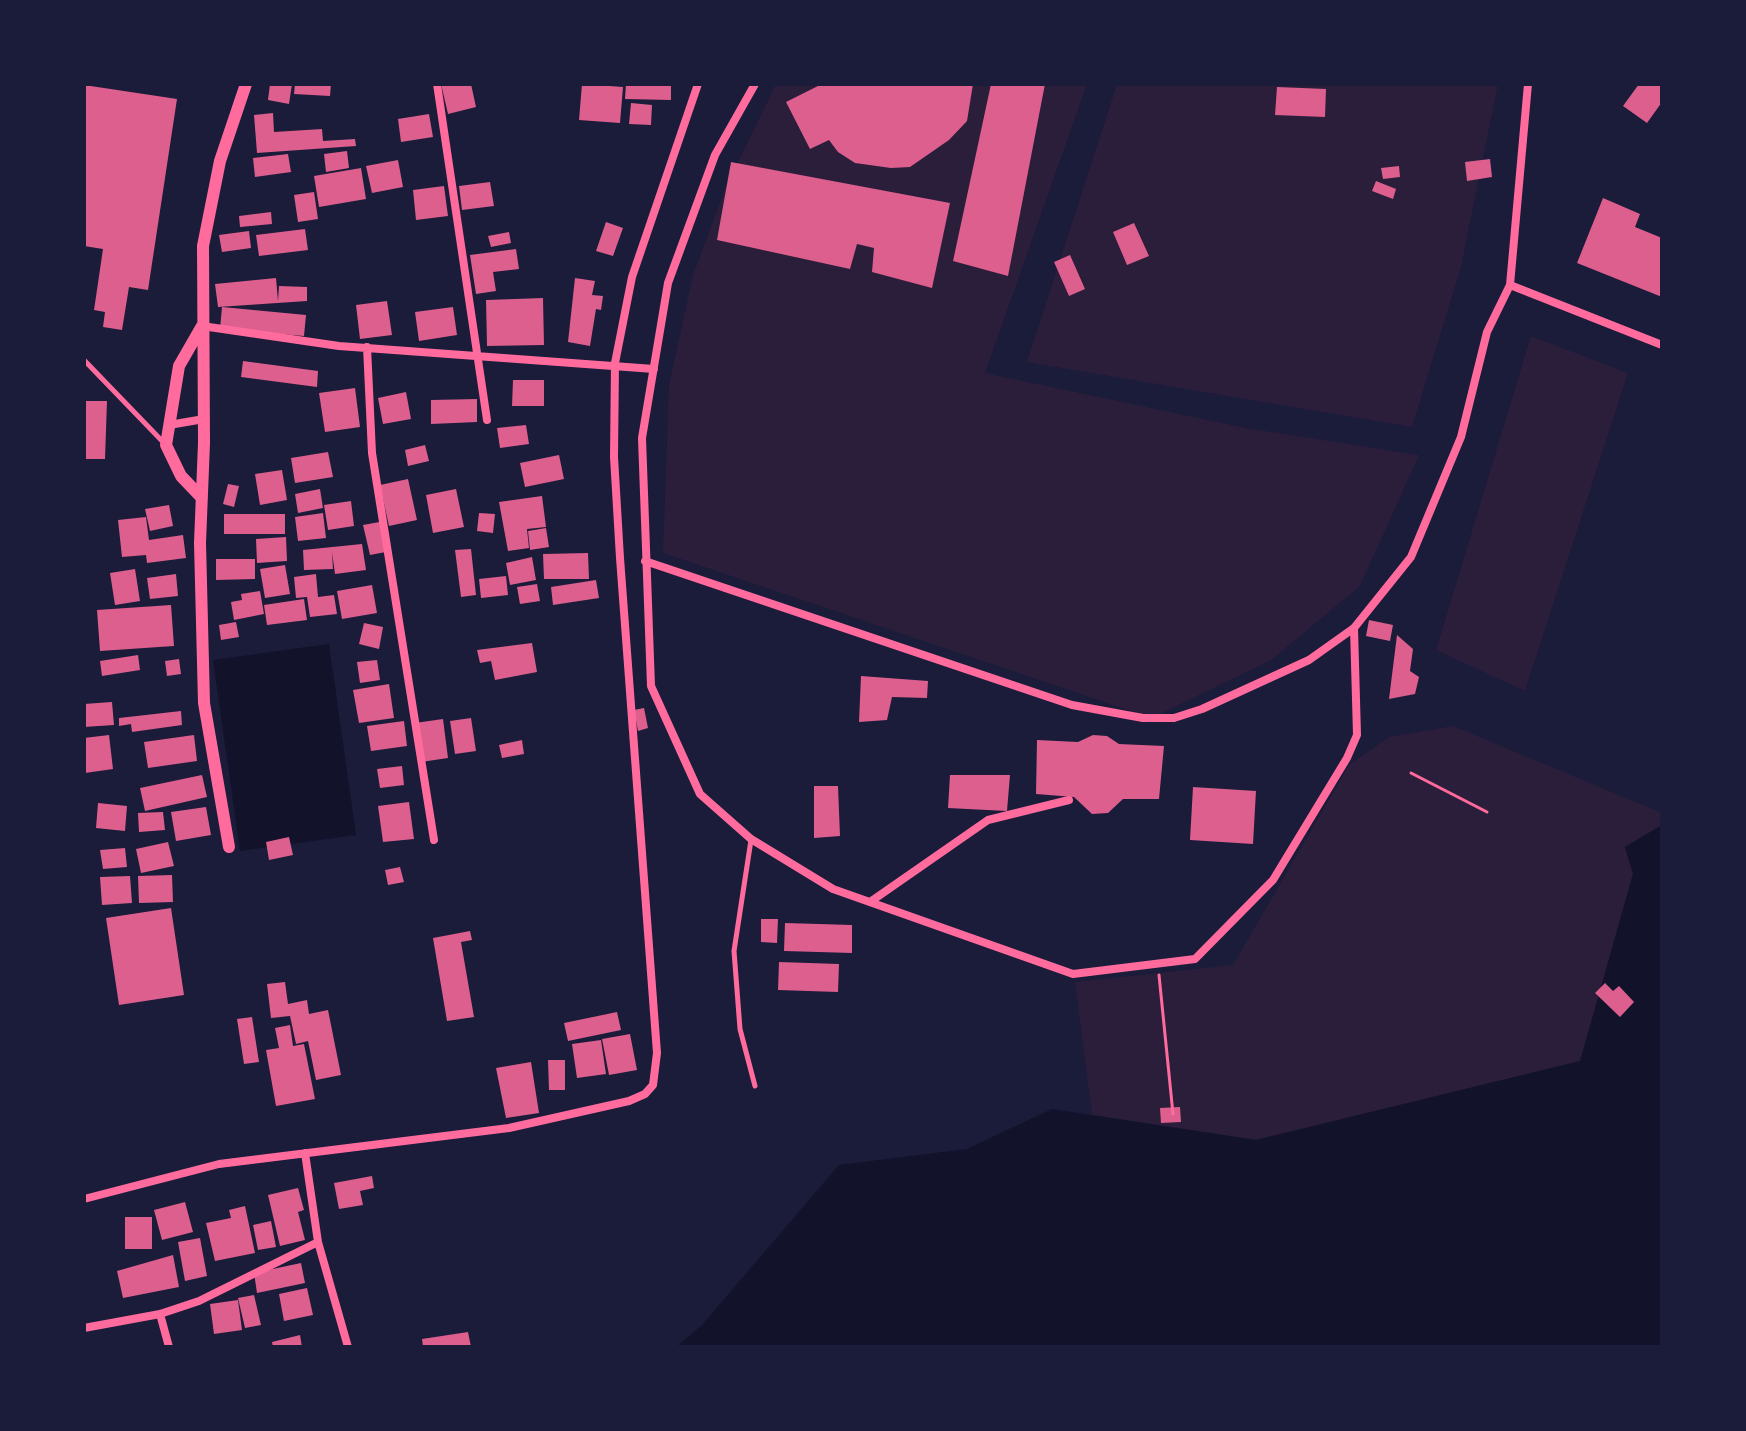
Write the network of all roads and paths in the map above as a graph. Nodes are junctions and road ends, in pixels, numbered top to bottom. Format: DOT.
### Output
graph roads {
  1 [pos="246,84"];
  2 [pos="437,84"];
  3 [pos="698,84"];
  4 [pos="755,84"];
  5 [pos="1528,84"];
  6 [pos="1510,285"];
  7 [pos="202,326"];
  8 [pos="1662,345"];
  9 [pos="367,347"];
  10 [pos="479,355"];
  11 [pos="84,360"];
  12 [pos="615,363"];
  13 [pos="654,369"];
  14 [pos="204,419"];
  15 [pos="487,420"];
  16 [pos="169,425"];
  17 [pos="166,445"];
  18 [pos="202,498"];
  19 [pos="645,561"];
  20 [pos="1354,628"];
  21 [pos="1411,773"];
  22 [pos="1069,800"];
  23 [pos="1487,812"];
  24 [pos="751,839"];
  25 [pos="434,840"];
  26 [pos="229,847"];
  27 [pos="870,902"];
  28 [pos="1157,964"];
  29 [pos="755,1086"];
  30 [pos="1173,1114"];
  31 [pos="305,1153"];
  32 [pos="84,1199"];
  33 [pos="318,1242"];
  34 [pos="160,1314"];
  35 [pos="84,1328"];
  36 [pos="169,1347"];
  37 [pos="348,1347"];
  1 -- 7 [label="street"];
  2 -- 10 [label="street"];
  3 -- 12 [label="street"];
  4 -- 13 [label="street"];
  5 -- 6 [label="street"];
  6 -- 8 [label="street"];
  6 -- 20 [label="street"];
  7 -- 9 [label="street"];
  7 -- 14 [label="street"];
  7 -- 16 [label="street"];
  9 -- 10 [label="street"];
  9 -- 25 [label="street"];
  10 -- 12 [label="street"];
  10 -- 15 [label="street"];
  11 -- 17 [label="lane"];
  12 -- 13 [label="street"];
  12 -- 31 [label="street"];
  13 -- 19 [label="street"];
  14 -- 16 [label="street"];
  14 -- 18 [label="street"];
  16 -- 17 [label="street"];
  17 -- 18 [label="street"];
  18 -- 26 [label="street"];
  19 -- 20 [label="street"];
  19 -- 24 [label="street"];
  20 -- 28 [label="street"];
  21 -- 23 [label="path"];
  22 -- 27 [label="street"];
  24 -- 27 [label="street"];
  24 -- 29 [label="lane"];
  27 -- 28 [label="street"];
  28 -- 30 [label="path"];
  31 -- 32 [label="street"];
  31 -- 33 [label="street"];
  33 -- 34 [label="street"];
  33 -- 37 [label="street"];
  34 -- 35 [label="street"];
  34 -- 36 [label="street"];
}
